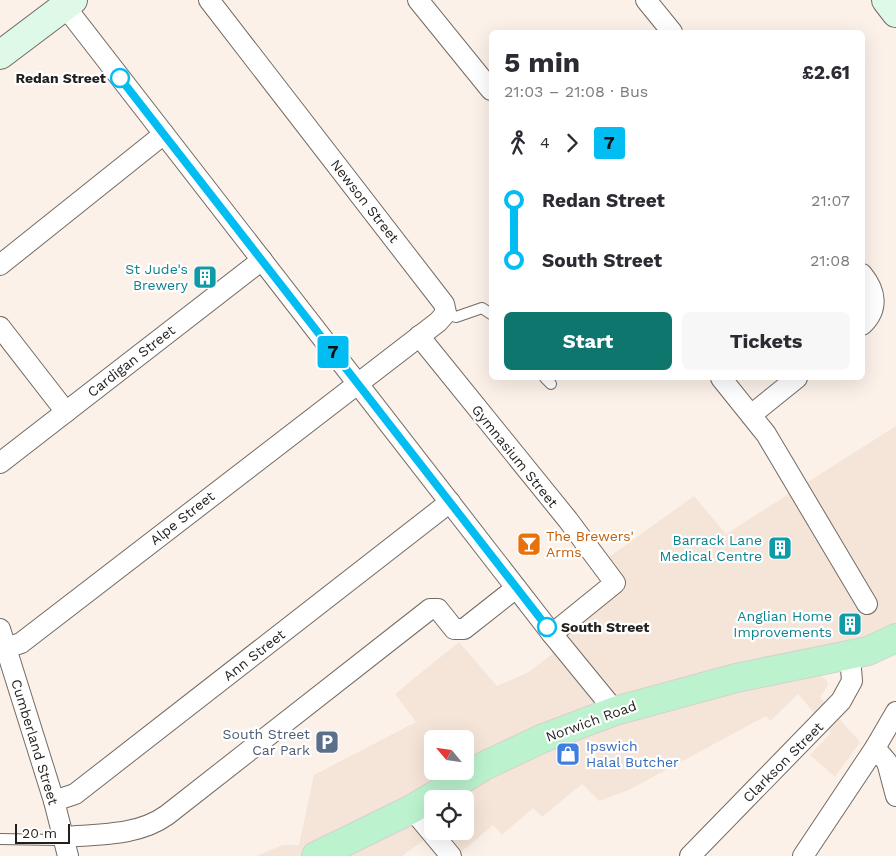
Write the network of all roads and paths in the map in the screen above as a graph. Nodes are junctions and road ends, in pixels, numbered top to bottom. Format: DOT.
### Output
graph roads {
  1 [pos="209,0"];
  2 [pos="418,0"];
  3 [pos="646,0"];
  4 [pos="886,0"];
  5 [pos="66,2"];
  6 [pos="896,13"];
  7 [pos="670,30"];
  8 [pos="0,55"];
  9 [pos="489,88"];
  10 [pos="164,134"];
  11 [pos="262,260"];
  12 [pos="0,265"];
  13 [pos="865,278"];
  14 [pos="446,313"];
  15 [pos="489,313"];
  16 [pos="865,322"];
  17 [pos="0,327"];
  18 [pos="420,336"];
  19 [pos="723,380"];
  20 [pos="795,380"];
  21 [pos="357,383"];
  22 [pos="66,412"];
  23 [pos="751,415"];
  24 [pos="0,463"];
  25 [pos="450,502"];
  26 [pos="516,588"];
  27 [pos="866,604"];
  28 [pos="552,634"];
  29 [pos="3,641"];
  30 [pos="892,641"];
  31 [pos="850,656"];
  32 [pos="615,711"];
  33 [pos="896,712"];
  34 [pos="876,748"];
  35 [pos="896,796"];
  36 [pos="54,801"];
  37 [pos="412,809"];
  38 [pos="0,839"];
  39 [pos="66,847"];
  40 [pos="316,856"];
  41 [pos="451,856"];
  42 [pos="690,856"];
  43 [pos="803,856"];
  1 -- 14 [label="street, Newson Street"];
  2 -- 9 [label="street"];
  3 -- 7 [label="street"];
  4 -- 6 [label="street"];
  5 -- 8 [label="street"];
  5 -- 10 [label="street"];
  10 -- 11 [label="street"];
  10 -- 12 [label="street"];
  11 -- 21 [label="street"];
  11 -- 22 [label="street, Cardigan Street"];
  13 -- 16 [label="street"];
  14 -- 15 [label="lane"];
  14 -- 18 [label="street"];
  17 -- 22 [label="street"];
  18 -- 21 [label="street"];
  18 -- 28 [label="street, Gymnasium Street"];
  19 -- 23 [label="street"];
  20 -- 23 [label="street"];
  21 -- 25 [label="street"];
  21 -- 29 [label="street, Alpe Street"];
  22 -- 24 [label="street, Cardigan Street"];
  23 -- 27 [label="street"];
  25 -- 26 [label="street"];
  25 -- 36 [label="street, Ann Street"];
  26 -- 28 [label="street"];
  26 -- 39 [label="street"];
  28 -- 32 [label="street"];
  29 -- 36 [label="street, Cumberland Street"];
  30 -- 31 [label="main road, Norwich Road"];
  31 -- 32 [label="main road, Norwich Road"];
  31 -- 42 [label="street, Clarkson Street"];
  32 -- 37 [label="main road, Norwich Road"];
  33 -- 34 [label="street"];
  34 -- 35 [label="street"];
  34 -- 43 [label="street"];
  36 -- 39 [label="street, Cumberland Street"];
  37 -- 40 [label="main road, Norwich Road"];
  37 -- 41 [label="street"];
  38 -- 39 [label="lane"];
}
